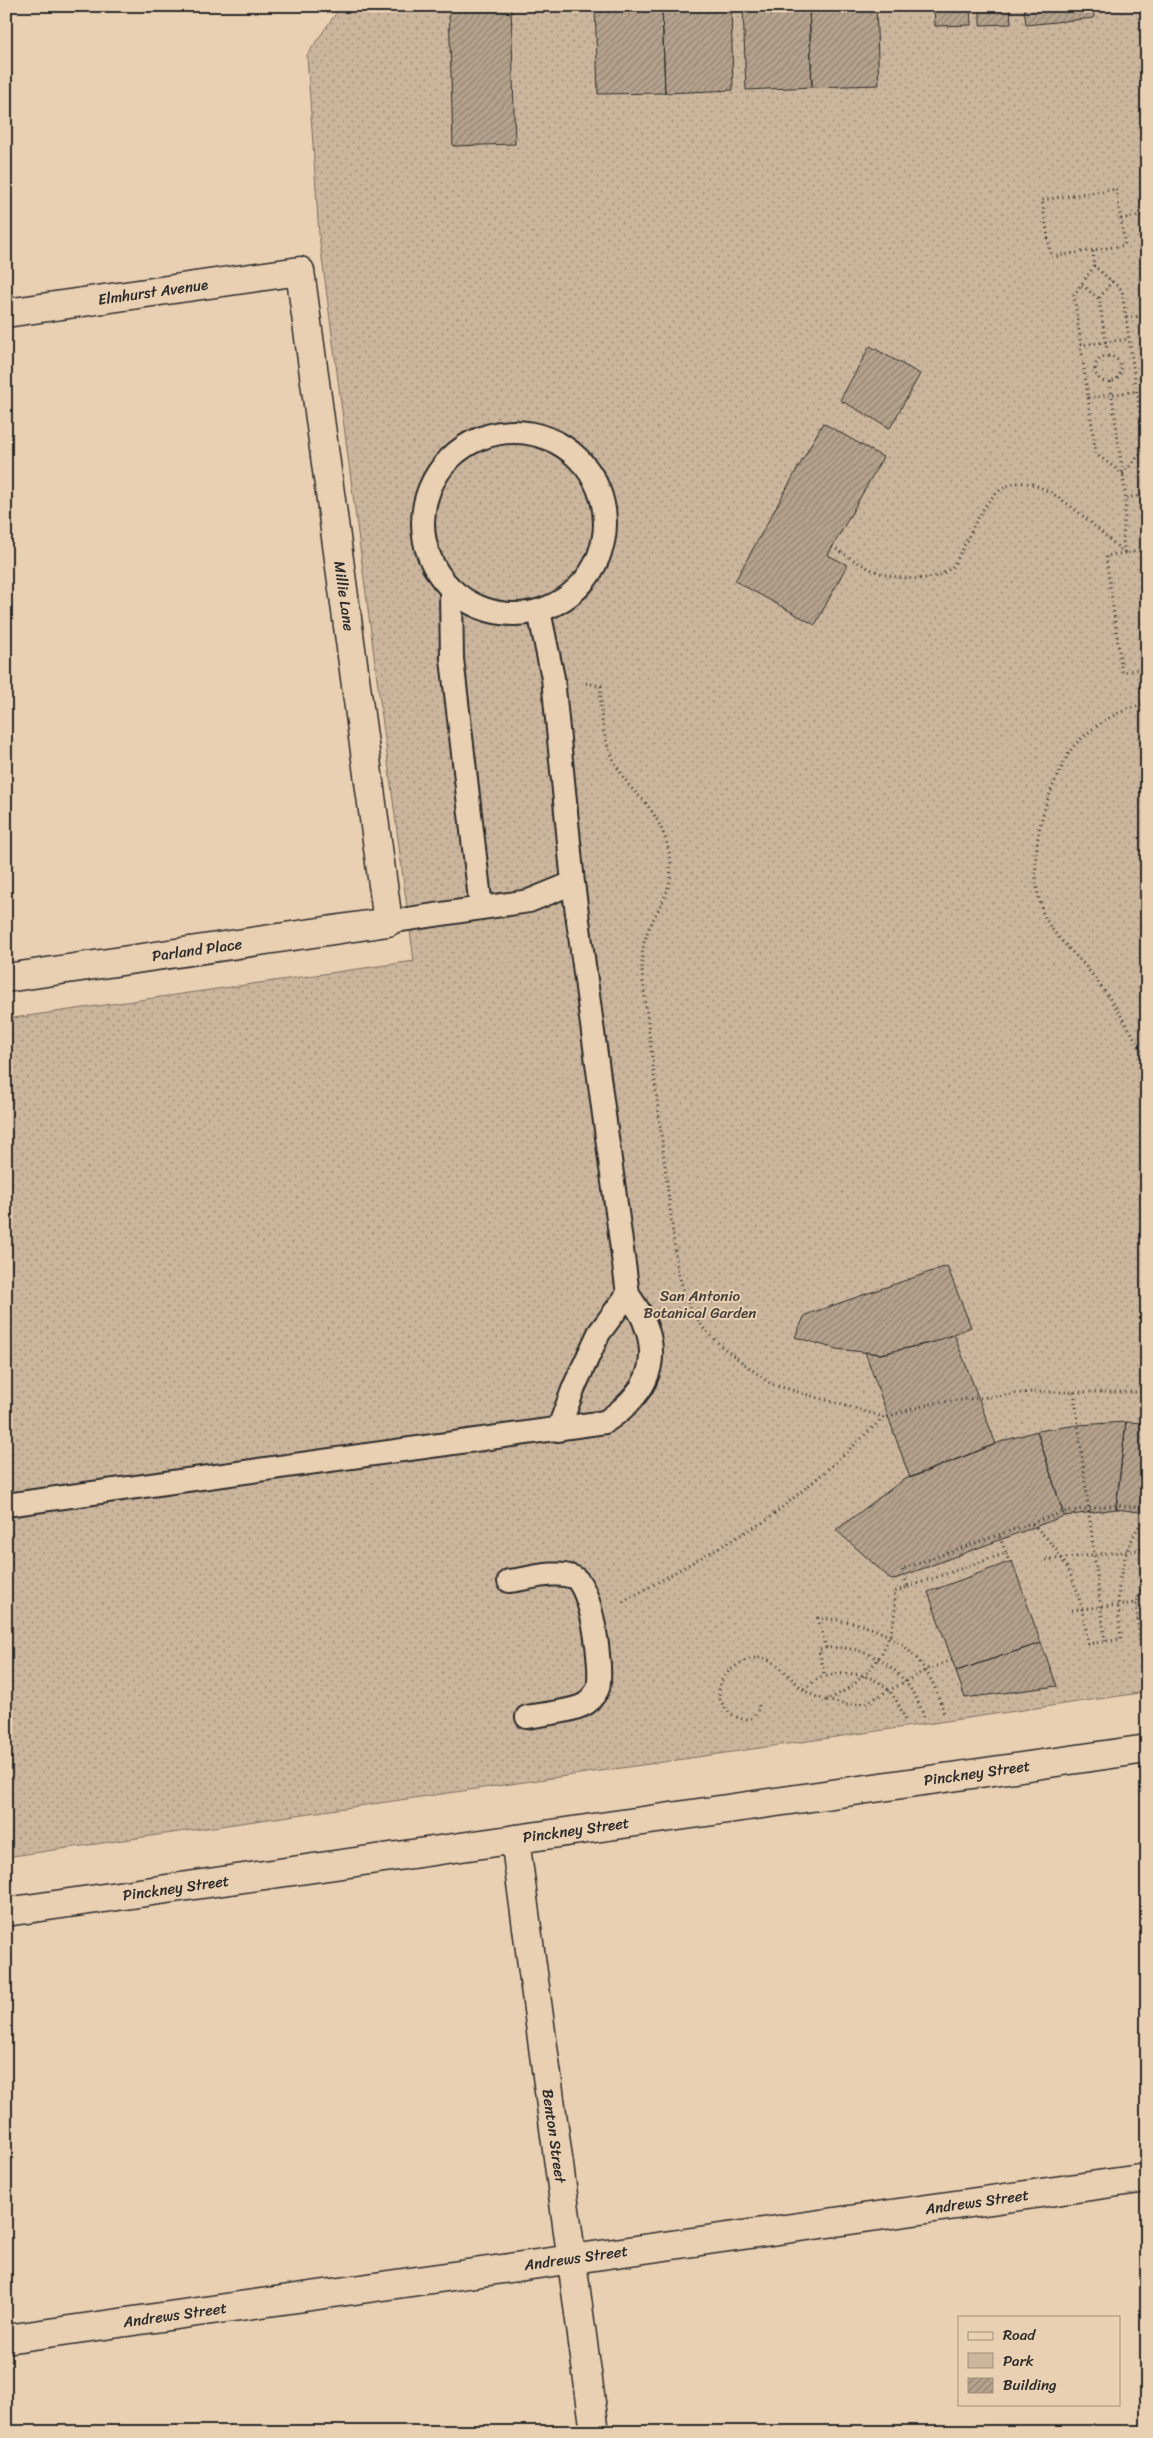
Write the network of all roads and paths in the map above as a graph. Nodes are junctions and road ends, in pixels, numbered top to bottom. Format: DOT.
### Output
graph roads {
  1 [pos="1147,214"];
  2 [pos="1120,219"];
  3 [pos="1093,251"];
  4 [pos="1094,266"];
  5 [pos="300,271"];
  6 [pos="1112,281"];
  7 [pos="1082,285"];
  8 [pos="1099,298"];
  9 [pos="6,313"];
  10 [pos="1147,315"];
  11 [pos="1126,318"];
  12 [pos="1130,339"];
  13 [pos="1106,342"];
  14 [pos="1080,345"];
  15 [pos="1108,357"];
  16 [pos="1110,382"];
  17 [pos="1137,391"];
  18 [pos="1112,394"];
  19 [pos="1088,398"];
  20 [pos="1146,448"];
  21 [pos="1123,474"];
  22 [pos="1147,494"];
  23 [pos="1126,498"];
  24 [pos="832,547"];
  25 [pos="1147,550"];
  26 [pos="1125,553"];
  27 [pos="452,592"];
  28 [pos="539,612"];
  29 [pos="1147,668"];
  30 [pos="553,678"];
  31 [pos="1147,704"];
  32 [pos="574,882"];
  33 [pos="481,908"];
  34 [pos="388,922"];
  35 [pos="6,978"];
  36 [pos="1147,1055"];
  37 [pos="628,1294"];
  38 [pos="1074,1392"];
  39 [pos="1147,1392"];
  40 [pos="884,1417"];
  41 [pos="558,1430"];
  42 [pos="6,1504"];
  43 [pos="1088,1508"];
  44 [pos="1147,1509"];
  45 [pos="1147,1514"];
  46 [pos="1031,1523"];
  47 [pos="999,1535"];
  48 [pos="1147,1548"];
  49 [pos="1126,1550"];
  50 [pos="1006,1553"];
  51 [pos="1094,1554"];
  52 [pos="1062,1558"];
  53 [pos="1046,1560"];
  54 [pos="1009,1562"];
  55 [pos="1147,1566"];
  56 [pos="509,1581"];
  57 [pos="908,1587"];
  58 [pos="1138,1596"];
  59 [pos="1147,1602"];
  60 [pos="1137,1603"];
  61 [pos="1117,1605"];
  62 [pos="1100,1607"];
  63 [pos="619,1608"];
  64 [pos="1072,1610"];
  65 [pos="1083,1610"];
  66 [pos="889,1635"];
  67 [pos="1104,1641"];
  68 [pos="826,1648"];
  69 [pos="879,1658"];
  70 [pos="952,1660"];
  71 [pos="1147,1660"];
  72 [pos="926,1671"];
  73 [pos="825,1676"];
  74 [pos="864,1676"];
  75 [pos="906,1680"];
  76 [pos="804,1689"];
  77 [pos="890,1690"];
  78 [pos="826,1700"];
  79 [pos="759,1704"];
  80 [pos="944,1714"];
  81 [pos="527,1717"];
  82 [pos="924,1717"];
  83 [pos="905,1720"];
  84 [pos="1147,1749"];
  85 [pos="515,1839"];
  86 [pos="6,1912"];
  87 [pos="1147,2178"];
  88 [pos="570,2259"];
  89 [pos="6,2340"];
  90 [pos="595,2432"];
  1 -- 2 [label="path"];
  2 -- 3 [label="path"];
  2 -- 3 [label="path"];
  3 -- 4 [label="path"];
  4 -- 6 [label="path"];
  4 -- 7 [label="path"];
  5 -- 9 [label="street, Elmhurst Avenue"];
  5 -- 34 [label="street, Millie Lane"];
  6 -- 8 [label="path"];
  6 -- 11 [label="path"];
  7 -- 8 [label="path"];
  7 -- 14 [label="path"];
  8 -- 13 [label="path"];
  10 -- 11 [label="path"];
  11 -- 12 [label="path"];
  12 -- 13 [label="path"];
  12 -- 17 [label="path"];
  13 -- 14 [label="path"];
  13 -- 15 [label="path"];
  14 -- 19 [label="path"];
  15 -- 16 [label="path"];
  15 -- 16 [label="path"];
  16 -- 18 [label="path"];
  17 -- 18 [label="path"];
  17 -- 20 [label="path"];
  18 -- 19 [label="path"];
  18 -- 21 [label="path"];
  19 -- 21 [label="path"];
  20 -- 21 [label="path"];
  21 -- 23 [label="path"];
  22 -- 23 [label="path"];
  23 -- 26 [label="path"];
  24 -- 26 [label="path"];
  25 -- 26 [label="path"];
  26 -- 29 [label="path"];
  27 -- 28 [label="lane"];
  27 -- 28 [label="lane"];
  27 -- 33 [label="lane"];
  28 -- 30 [label="lane"];
  30 -- 32 [label="lane"];
  30 -- 40 [label="path"];
  31 -- 36 [label="path"];
  32 -- 33 [label="lane"];
  32 -- 37 [label="lane"];
  33 -- 34 [label="lane"];
  34 -- 35 [label="street, Parland Place"];
  37 -- 41 [label="lane"];
  37 -- 41 [label="lane"];
  38 -- 39 [label="path"];
  38 -- 40 [label="path"];
  38 -- 43 [label="path"];
  40 -- 63 [label="path"];
  41 -- 42 [label="lane"];
  43 -- 44 [label="path"];
  43 -- 46 [label="path"];
  43 -- 51 [label="path"];
  45 -- 49 [label="path"];
  46 -- 47 [label="path"];
  46 -- 52 [label="path"];
  47 -- 50 [label="path"];
  47 -- 57 [label="path"];
  48 -- 49 [label="path"];
  49 -- 51 [label="path"];
  49 -- 61 [label="path"];
  50 -- 54 [label="path"];
  50 -- 57 [label="path"];
  51 -- 52 [label="path"];
  51 -- 62 [label="path"];
  52 -- 53 [label="path"];
  52 -- 65 [label="path"];
  55 -- 58 [label="path"];
  56 -- 81 [label="lane"];
  57 -- 66 [label="path"];
  58 -- 59 [label="path"];
  58 -- 60 [label="path"];
  60 -- 61 [label="path"];
  60 -- 71 [label="path"];
  61 -- 62 [label="path"];
  61 -- 67 [label="path"];
  62 -- 65 [label="path"];
  62 -- 67 [label="path"];
  64 -- 65 [label="path"];
  65 -- 67 [label="path"];
  66 -- 68 [label="path"];
  66 -- 69 [label="path"];
  66 -- 72 [label="path"];
  68 -- 69 [label="path"];
  68 -- 73 [label="path"];
  69 -- 74 [label="path"];
  69 -- 75 [label="path"];
  70 -- 72 [label="path"];
  72 -- 75 [label="path"];
  72 -- 80 [label="path"];
  73 -- 74 [label="path"];
  73 -- 76 [label="path"];
  74 -- 77 [label="path"];
  74 -- 78 [label="path"];
  75 -- 77 [label="path"];
  75 -- 82 [label="path"];
  76 -- 78 [label="path"];
  76 -- 79 [label="path"];
  77 -- 78 [label="path"];
  77 -- 83 [label="path"];
  84 -- 85 [label="street, Pinckney Street"];
  85 -- 86 [label="street, Pinckney Street"];
  85 -- 88 [label="street, Benton Street"];
  87 -- 88 [label="street, Andrews Street"];
  88 -- 89 [label="street, Andrews Street"];
  88 -- 90 [label="street, Benton Street"];
}
